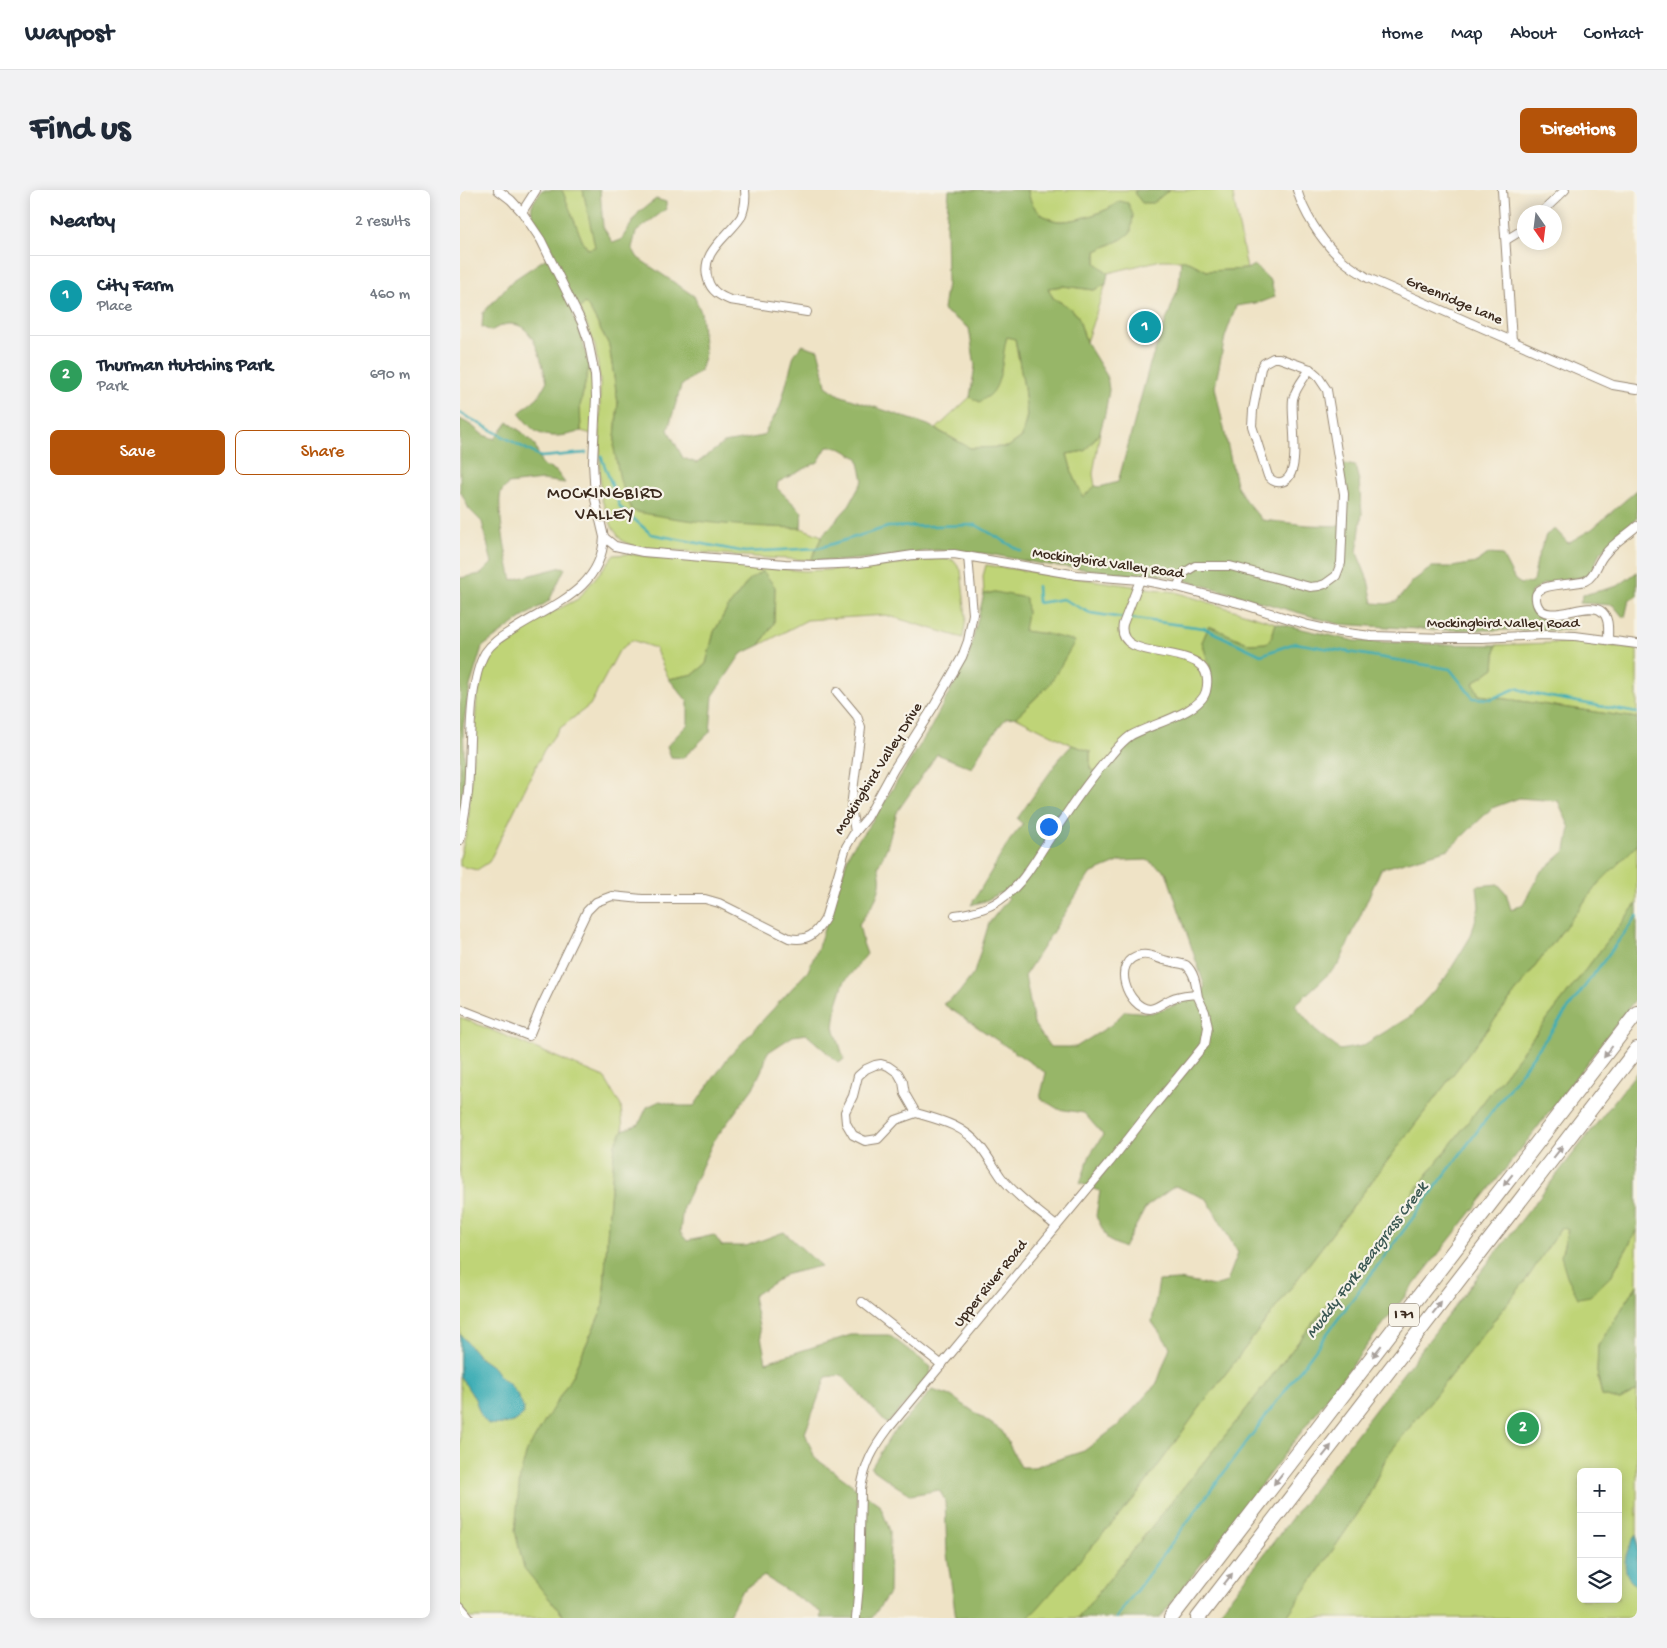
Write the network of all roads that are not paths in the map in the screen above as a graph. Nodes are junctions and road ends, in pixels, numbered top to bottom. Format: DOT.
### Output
graph roads {
  1 [pos="498,190"];
  2 [pos="536,190"];
  3 [pos="745,190"];
  4 [pos="1297,190"];
  5 [pos="1502,190"];
  6 [pos="1565,190"];
  7 [pos="1549,205"];
  8 [pos="522,212"];
  9 [pos="1517,233"];
  10 [pos="1506,240"];
  11 [pos="806,312"];
  12 [pos="1512,341"];
  13 [pos="1310,369"];
  14 [pos="1637,389"];
  15 [pos="1637,526"];
  16 [pos="604,537"];
  17 [pos="968,556"];
  18 [pos="1140,580"];
  19 [pos="1177,587"];
  20 [pos="1608,640"];
  21 [pos="1637,644"];
  22 [pos="837,692"];
  23 [pos="855,832"];
  24 [pos="460,840"];
  25 [pos="955,915"];
  26 [pos="1198,994"];
  27 [pos="460,1009"];
  28 [pos="1637,1013"];
  29 [pos="1637,1048"];
  30 [pos="916,1113"];
  31 [pos="1056,1226"];
  32 [pos="862,1302"];
  33 [pos="942,1366"];
  34 [pos="460,1606"];
  35 [pos="470,1618"];
  36 [pos="856,1618"];
  37 [pos="1171,1618"];
  38 [pos="1198,1618"];
  1 -- 8 [label="street"];
  2 -- 8 [label="street"];
  3 -- 11 [label="street"];
  4 -- 12 [label="street, Greenridge Lane"];
  5 -- 10 [label="street"];
  6 -- 7 [label="street"];
  8 -- 16 [label="street"];
  9 -- 10 [label="street"];
  10 -- 12 [label="street"];
  12 -- 14 [label="street, Greenridge Lane"];
  13 -- 13 [label="street"];
  13 -- 19 [label="street"];
  15 -- 20 [label="street"];
  16 -- 17 [label="street, Mockingbird Valley Road"];
  16 -- 24 [label="street"];
  17 -- 18 [label="street, Mockingbird Valley Road"];
  17 -- 23 [label="street, Mockingbird Valley Drive"];
  18 -- 19 [label="street, Mockingbird Valley Road"];
  18 -- 25 [label="street"];
  19 -- 20 [label="street, Mockingbird Valley Road"];
  20 -- 21 [label="street, Mockingbird Valley Road"];
  22 -- 23 [label="street"];
  23 -- 27 [label="street, Mockingbird Valley Drive"];
  26 -- 26 [label="street, Upper River Road"];
  26 -- 31 [label="street, Upper River Road"];
  28 -- 37 [label="highway, I 71, one-way"];
  38 -- 29 [label="highway, I 71, one-way"];
  30 -- 30 [label="street"];
  30 -- 31 [label="street"];
  31 -- 33 [label="street, Upper River Road"];
  32 -- 33 [label="street"];
  33 -- 36 [label="street, Upper River Road"];
  34 -- 35 [label="street"];
}
